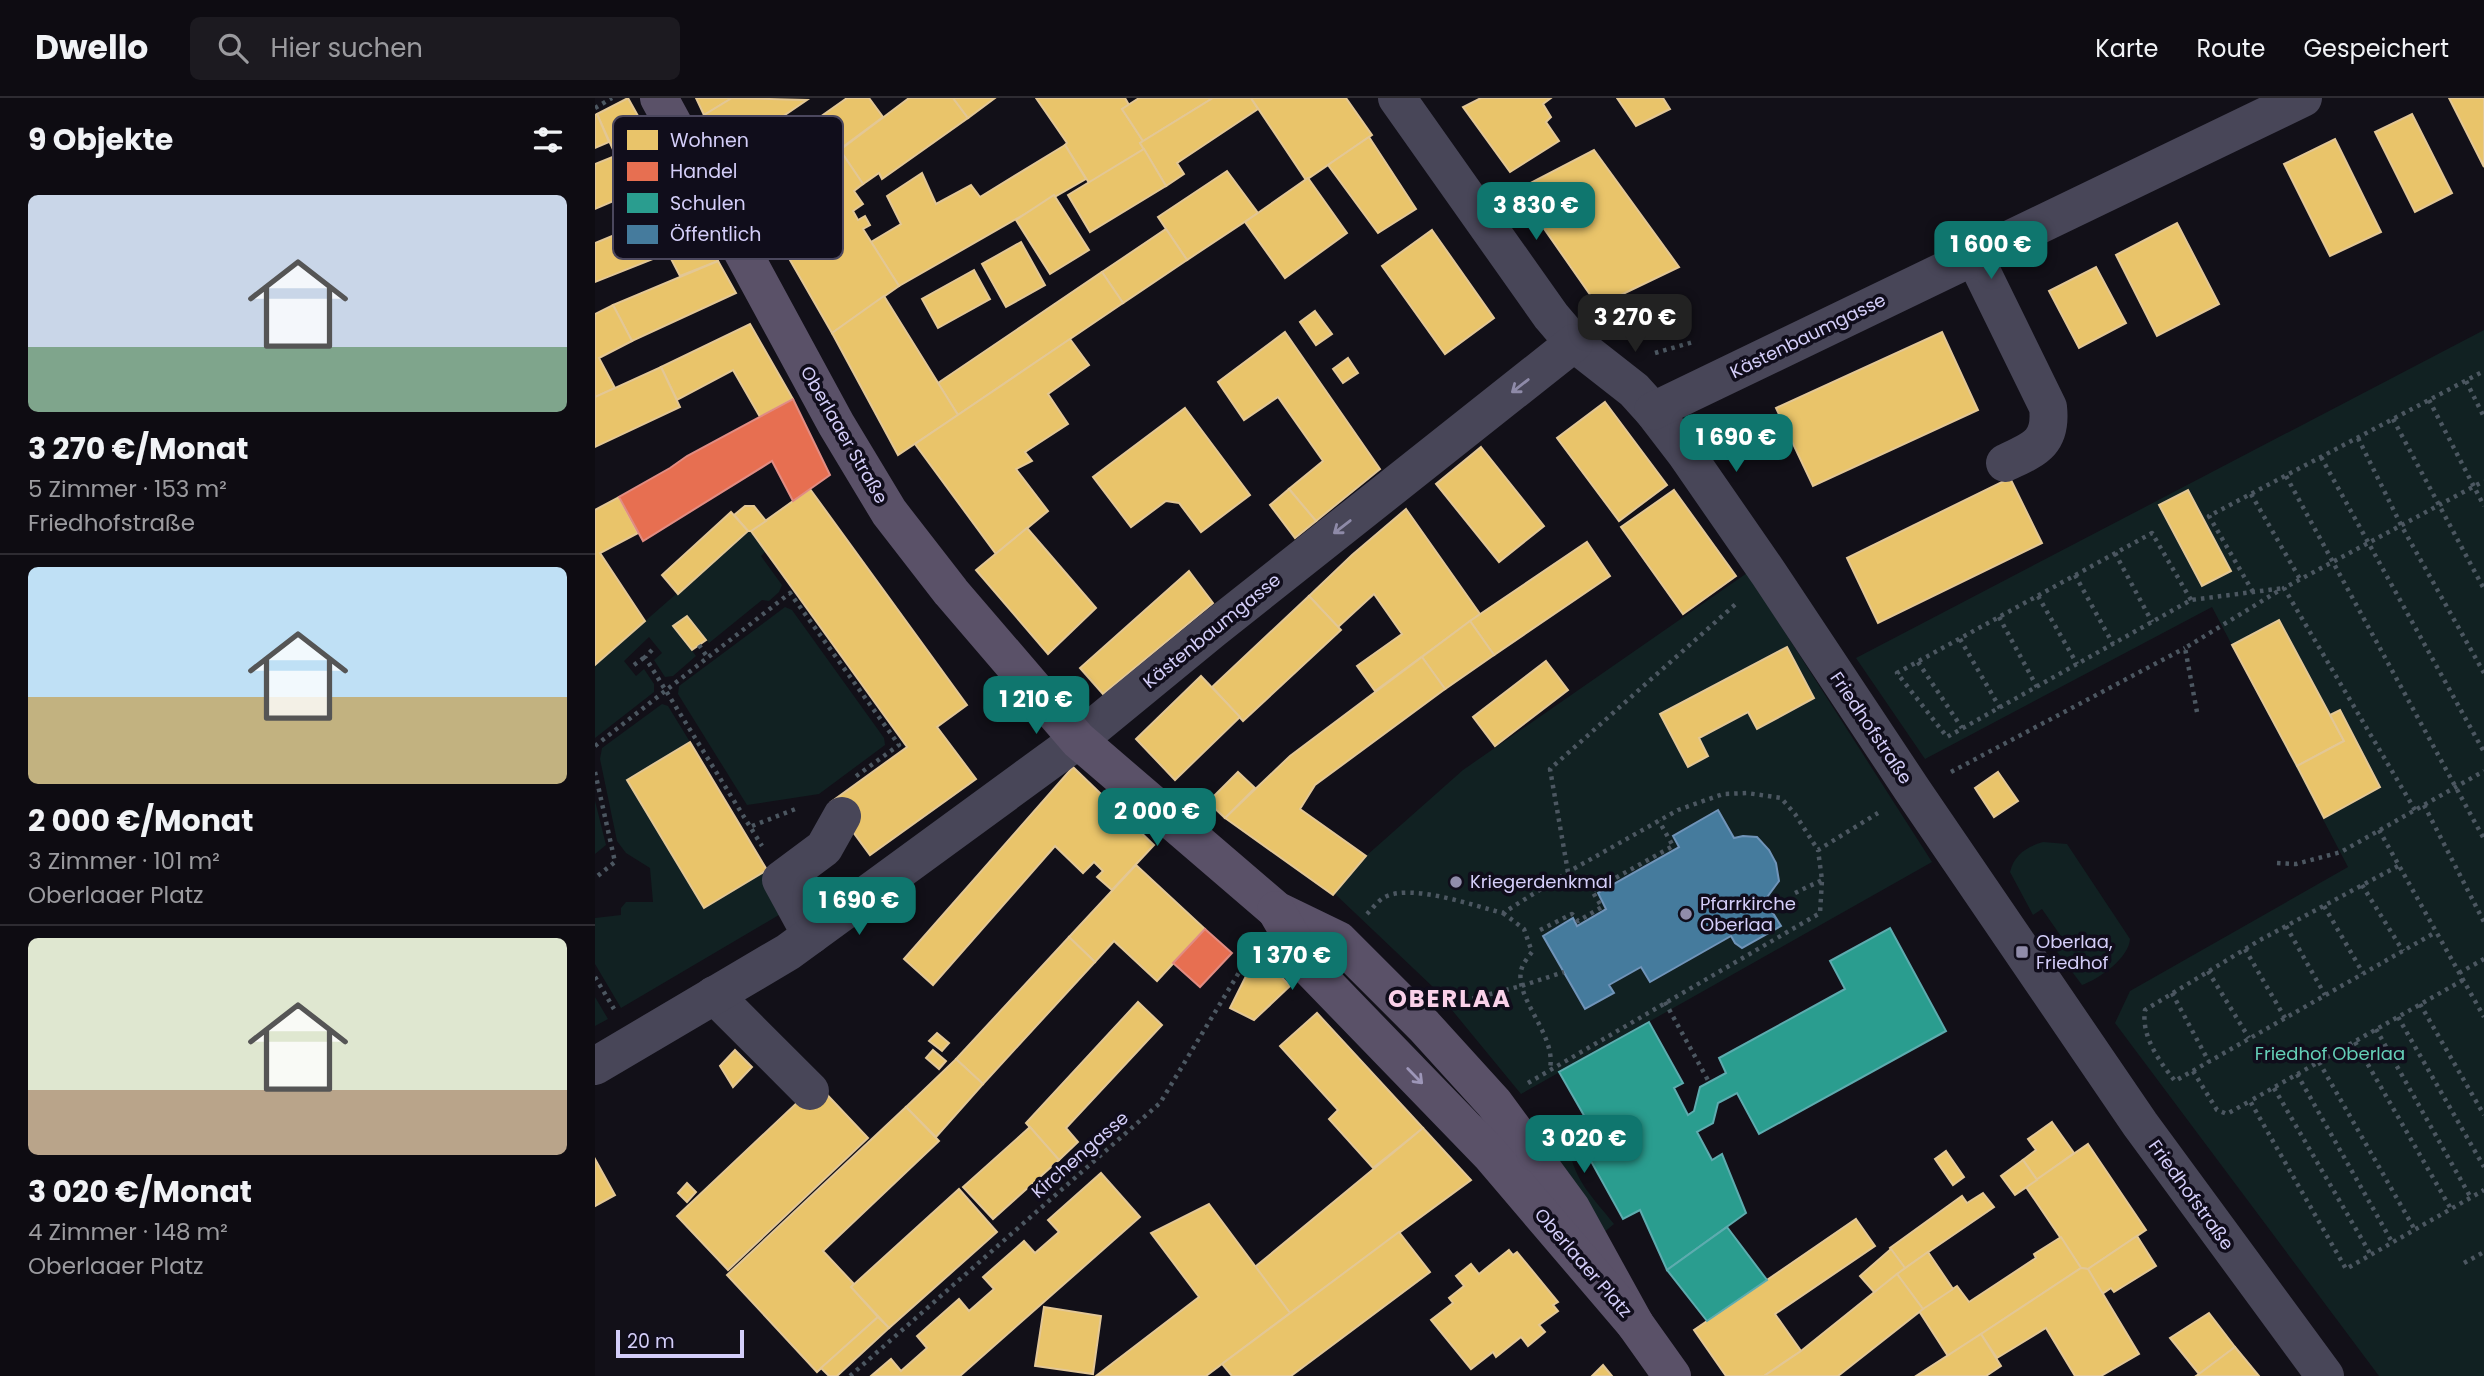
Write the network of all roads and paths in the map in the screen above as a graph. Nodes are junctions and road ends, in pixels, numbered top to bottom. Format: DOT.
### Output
graph roads {
  1 [pos="612,98"];
  2 [pos="659,98"];
  3 [pos="1397,98"];
  4 [pos="2303,98"];
  5 [pos="595,108"];
  6 [pos="669,116"];
  7 [pos="1974,256"];
  8 [pos="746,259"];
  9 [pos="1574,343"];
  10 [pos="2484,371"];
  11 [pos="2466,381"];
  12 [pos="2429,400"];
  13 [pos="1653,411"];
  14 [pos="2484,417"];
  15 [pos="2393,419"];
  16 [pos="2358,438"];
  17 [pos="2321,457"];
  18 [pos="2005,463"];
  19 [pos="2286,476"];
  20 [pos="2484,481"];
  21 [pos="2473,486"];
  22 [pos="2251,494"];
  23 [pos="2438,505"];
  24 [pos="2484,506"];
  25 [pos="2401,525"];
  26 [pos="2368,543"];
  27 [pos="2115,553"];
  28 [pos="2333,561"];
  29 [pos="1769,574"];
  30 [pos="2075,575"];
  31 [pos="2300,579"];
  32 [pos="2284,588"];
  33 [pos="2484,589"];
  34 [pos="2253,592"];
  35 [pos="2038,596"];
  36 [pos="2192,600"];
  37 [pos="1999,617"];
  38 [pos="2152,622"];
  39 [pos="1960,639"];
  40 [pos="2113,644"];
  41 [pos="699,645"];
  42 [pos="2185,648"];
  43 [pos="652,650"];
  44 [pos="645,657"];
  45 [pos="708,658"];
  46 [pos="1918,662"];
  47 [pos="2077,664"];
  48 [pos="634,665"];
  49 [pos="2484,673"];
  50 [pos="2037,687"];
  51 [pos="667,690"];
  52 [pos="2000,708"];
  53 [pos="2197,712"];
  54 [pos="1962,729"];
  55 [pos="1077,740"];
  56 [pos="595,746"];
  57 [pos="2484,751"];
  58 [pos="2484,771"];
  59 [pos="595,772"];
  60 [pos="1944,775"];
  61 [pos="2456,787"];
  62 [pos="2424,805"];
  63 [pos="801,806"];
  64 [pos="1886,808"];
  65 [pos="2415,810"];
  66 [pos="843,821"];
  67 [pos="1659,821"];
  68 [pos="752,826"];
  69 [pos="2379,830"];
  70 [pos="2484,839"];
  71 [pos="1818,850"];
  72 [pos="2277,863"];
  73 [pos="2398,866"];
  74 [pos="1568,872"];
  75 [pos="595,878"];
  76 [pos="781,880"];
  77 [pos="1822,880"];
  78 [pos="2362,885"];
  79 [pos="1795,893"];
  80 [pos="2324,906"];
  81 [pos="1276,911"];
  82 [pos="1503,913"];
  83 [pos="2484,922"];
  84 [pos="2286,926"];
  85 [pos="1540,930"];
  86 [pos="2436,932"];
  87 [pos="811,935"];
  88 [pos="1338,940"];
  89 [pos="2245,949"];
  90 [pos="2403,951"];
  91 [pos="2484,959"];
  92 [pos="2208,971"];
  93 [pos="1564,972"];
  94 [pos="2459,973"];
  95 [pos="2363,974"];
  96 [pos="2463,980"];
  97 [pos="1521,986"];
  98 [pos="2172,993"];
  99 [pos="714,995"];
  100 [pos="2325,995"];
  101 [pos="1665,1002"];
  102 [pos="2420,1004"];
  103 [pos="1447,1005"];
  104 [pos="2398,1017"];
  105 [pos="2484,1017"];
  106 [pos="2285,1018"];
  107 [pos="2376,1029"];
  108 [pos="2249,1038"];
  109 [pos="2355,1041"];
  110 [pos="2209,1062"];
  111 [pos="2319,1062"];
  112 [pos="595,1066"];
  113 [pos="1550,1069"];
  114 [pos="2193,1070"];
  115 [pos="2297,1074"];
  116 [pos="1709,1082"];
  117 [pos="2274,1088"];
  118 [pos="810,1091"];
  119 [pos="2250,1101"];
  120 [pos="1494,1103"];
  121 [pos="2484,1115"];
  122 [pos="2484,1167"];
  123 [pos="2484,1190"];
  124 [pos="2471,1198"];
  125 [pos="2451,1209"];
  126 [pos="2415,1230"];
  127 [pos="2392,1242"];
  128 [pos="2484,1252"];
  129 [pos="2371,1255"];
  130 [pos="2464,1263"];
  131 [pos="1635,1324"];
  132 [pos="850,1376"];
  133 [pos="1672,1376"];
  134 [pos="2325,1376"];
  1 -- 5 [label="path"];
  2 -- 6 [label="main road, Oberlaaer Straße"];
  3 -- 9 [label="street, Friedhofstraße"];
  4 -- 7 [label="street, Kästenbaumgasse"];
  7 -- 13 [label="street, Kästenbaumgasse"];
  7 -- 18 [label="street"];
  8 -- 55 [label="main road, Oberlaaer Straße"];
  9 -- 13 [label="street, Friedhofstraße"];
  9 -- 55 [label="street, Kästenbaumgasse, one-way"];
  10 -- 11 [label="path"];
  11 -- 12 [label="path"];
  11 -- 14 [label="path"];
  12 -- 15 [label="path"];
  12 -- 21 [label="path"];
  13 -- 29 [label="street, Friedhofstraße"];
  15 -- 16 [label="path"];
  15 -- 23 [label="path"];
  16 -- 17 [label="path"];
  16 -- 25 [label="path"];
  17 -- 19 [label="path"];
  17 -- 26 [label="path"];
  19 -- 22 [label="path"];
  19 -- 28 [label="path"];
  20 -- 21 [label="path"];
  21 -- 23 [label="path"];
  21 -- 24 [label="path"];
  22 -- 31 [label="path"];
  22 -- 34 [label="path"];
  23 -- 25 [label="path"];
  23 -- 33 [label="path"];
  25 -- 26 [label="path"];
  25 -- 49 [label="path"];
  26 -- 28 [label="path"];
  26 -- 57 [label="path"];
  27 -- 30 [label="path"];
  27 -- 36 [label="path"];
  27 -- 38 [label="path"];
  28 -- 31 [label="path"];
  28 -- 61 [label="path"];
  29 -- 74 [label="path"];
  29 -- 134 [label="street, Friedhofstraße"];
  30 -- 35 [label="path"];
  30 -- 40 [label="path"];
  31 -- 32 [label="path"];
  32 -- 34 [label="path"];
  32 -- 42 [label="path"];
  32 -- 65 [label="path"];
  34 -- 36 [label="path"];
  35 -- 37 [label="path"];
  35 -- 47 [label="path"];
  36 -- 38 [label="path"];
  37 -- 39 [label="path"];
  37 -- 50 [label="path"];
  38 -- 40 [label="path"];
  39 -- 46 [label="path"];
  39 -- 52 [label="path"];
  40 -- 47 [label="path"];
  41 -- 45 [label="path"];
  42 -- 53 [label="path"];
  42 -- 60 [label="path"];
  43 -- 44 [label="path"];
  44 -- 48 [label="path"];
  44 -- 51 [label="path"];
  45 -- 51 [label="path"];
  45 -- 66 [label="path"];
  46 -- 54 [label="path"];
  46 -- 54 [label="path"];
  47 -- 50 [label="path"];
  50 -- 52 [label="path"];
  51 -- 56 [label="path"];
  51 -- 68 [label="path"];
  52 -- 54 [label="path"];
  55 -- 81 [label="main road, Oberlaaer Platz"];
  55 -- 87 [label="street, Kästenbaumgasse"];
  58 -- 61 [label="path"];
  59 -- 75 [label="path"];
  61 -- 62 [label="path"];
  61 -- 70 [label="path"];
  62 -- 65 [label="path"];
  62 -- 83 [label="path"];
  63 -- 68 [label="path"];
  64 -- 71 [label="path"];
  65 -- 69 [label="path"];
  66 -- 76 [label="street"];
  67 -- 71 [label="path"];
  67 -- 74 [label="path"];
  67 -- 85 [label="path"];
  68 -- 76 [label="path"];
  69 -- 72 [label="path"];
  69 -- 73 [label="path"];
  71 -- 77 [label="path"];
  73 -- 78 [label="path"];
  73 -- 86 [label="path"];
  74 -- 82 [label="path"];
  76 -- 87 [label="street"];
  77 -- 79 [label="path"];
  77 -- 101 [label="path"];
  78 -- 80 [label="path"];
  78 -- 90 [label="path"];
  80 -- 84 [label="path"];
  80 -- 95 [label="path"];
  81 -- 88 [label="main road, Oberlaaer Platz"];
  81 -- 131 [label="main road, Oberlaaer Platz, one-way"];
  81 -- 132 [label="path, Kirchengasse"];
  82 -- 88 [label="path"];
  82 -- 97 [label="path"];
  84 -- 89 [label="path"];
  84 -- 100 [label="path"];
  86 -- 90 [label="path"];
  86 -- 94 [label="path"];
  87 -- 99 [label="street, Kästenbaumgasse"];
  88 -- 120 [label="main road, Oberlaaer Platz"];
  89 -- 92 [label="path"];
  89 -- 106 [label="path"];
  90 -- 95 [label="path"];
  91 -- 94 [label="path"];
  92 -- 98 [label="path"];
  92 -- 108 [label="path"];
  93 -- 97 [label="path"];
  94 -- 96 [label="path"];
  95 -- 100 [label="path"];
  96 -- 102 [label="path"];
  96 -- 105 [label="path"];
  97 -- 103 [label="path"];
  97 -- 113 [label="path"];
  98 -- 110 [label="path"];
  98 -- 114 [label="path"];
  99 -- 112 [label="street, Kästenbaumgasse"];
  99 -- 118 [label="street"];
  100 -- 106 [label="path"];
  101 -- 113 [label="path"];
  101 -- 116 [label="path"];
  102 -- 104 [label="path"];
  102 -- 121 [label="path"];
  104 -- 107 [label="path"];
  104 -- 122 [label="path"];
  106 -- 108 [label="path"];
  107 -- 109 [label="path"];
  107 -- 124 [label="path"];
  108 -- 110 [label="path"];
  109 -- 111 [label="path"];
  109 -- 125 [label="path"];
  110 -- 114 [label="path"];
  111 -- 115 [label="path"];
  111 -- 126 [label="path"];
  113 -- 120 [label="path"];
  114 -- 119 [label="path"];
  115 -- 117 [label="path"];
  115 -- 127 [label="path"];
  117 -- 119 [label="path"];
  117 -- 129 [label="path"];
  119 -- 129 [label="path"];
  120 -- 131 [label="main road, Oberlaaer Platz"];
  123 -- 124 [label="path"];
  124 -- 125 [label="path"];
  125 -- 126 [label="path"];
  126 -- 127 [label="path"];
  127 -- 129 [label="path"];
  128 -- 130 [label="path"];
  131 -- 133 [label="main road"];
}
